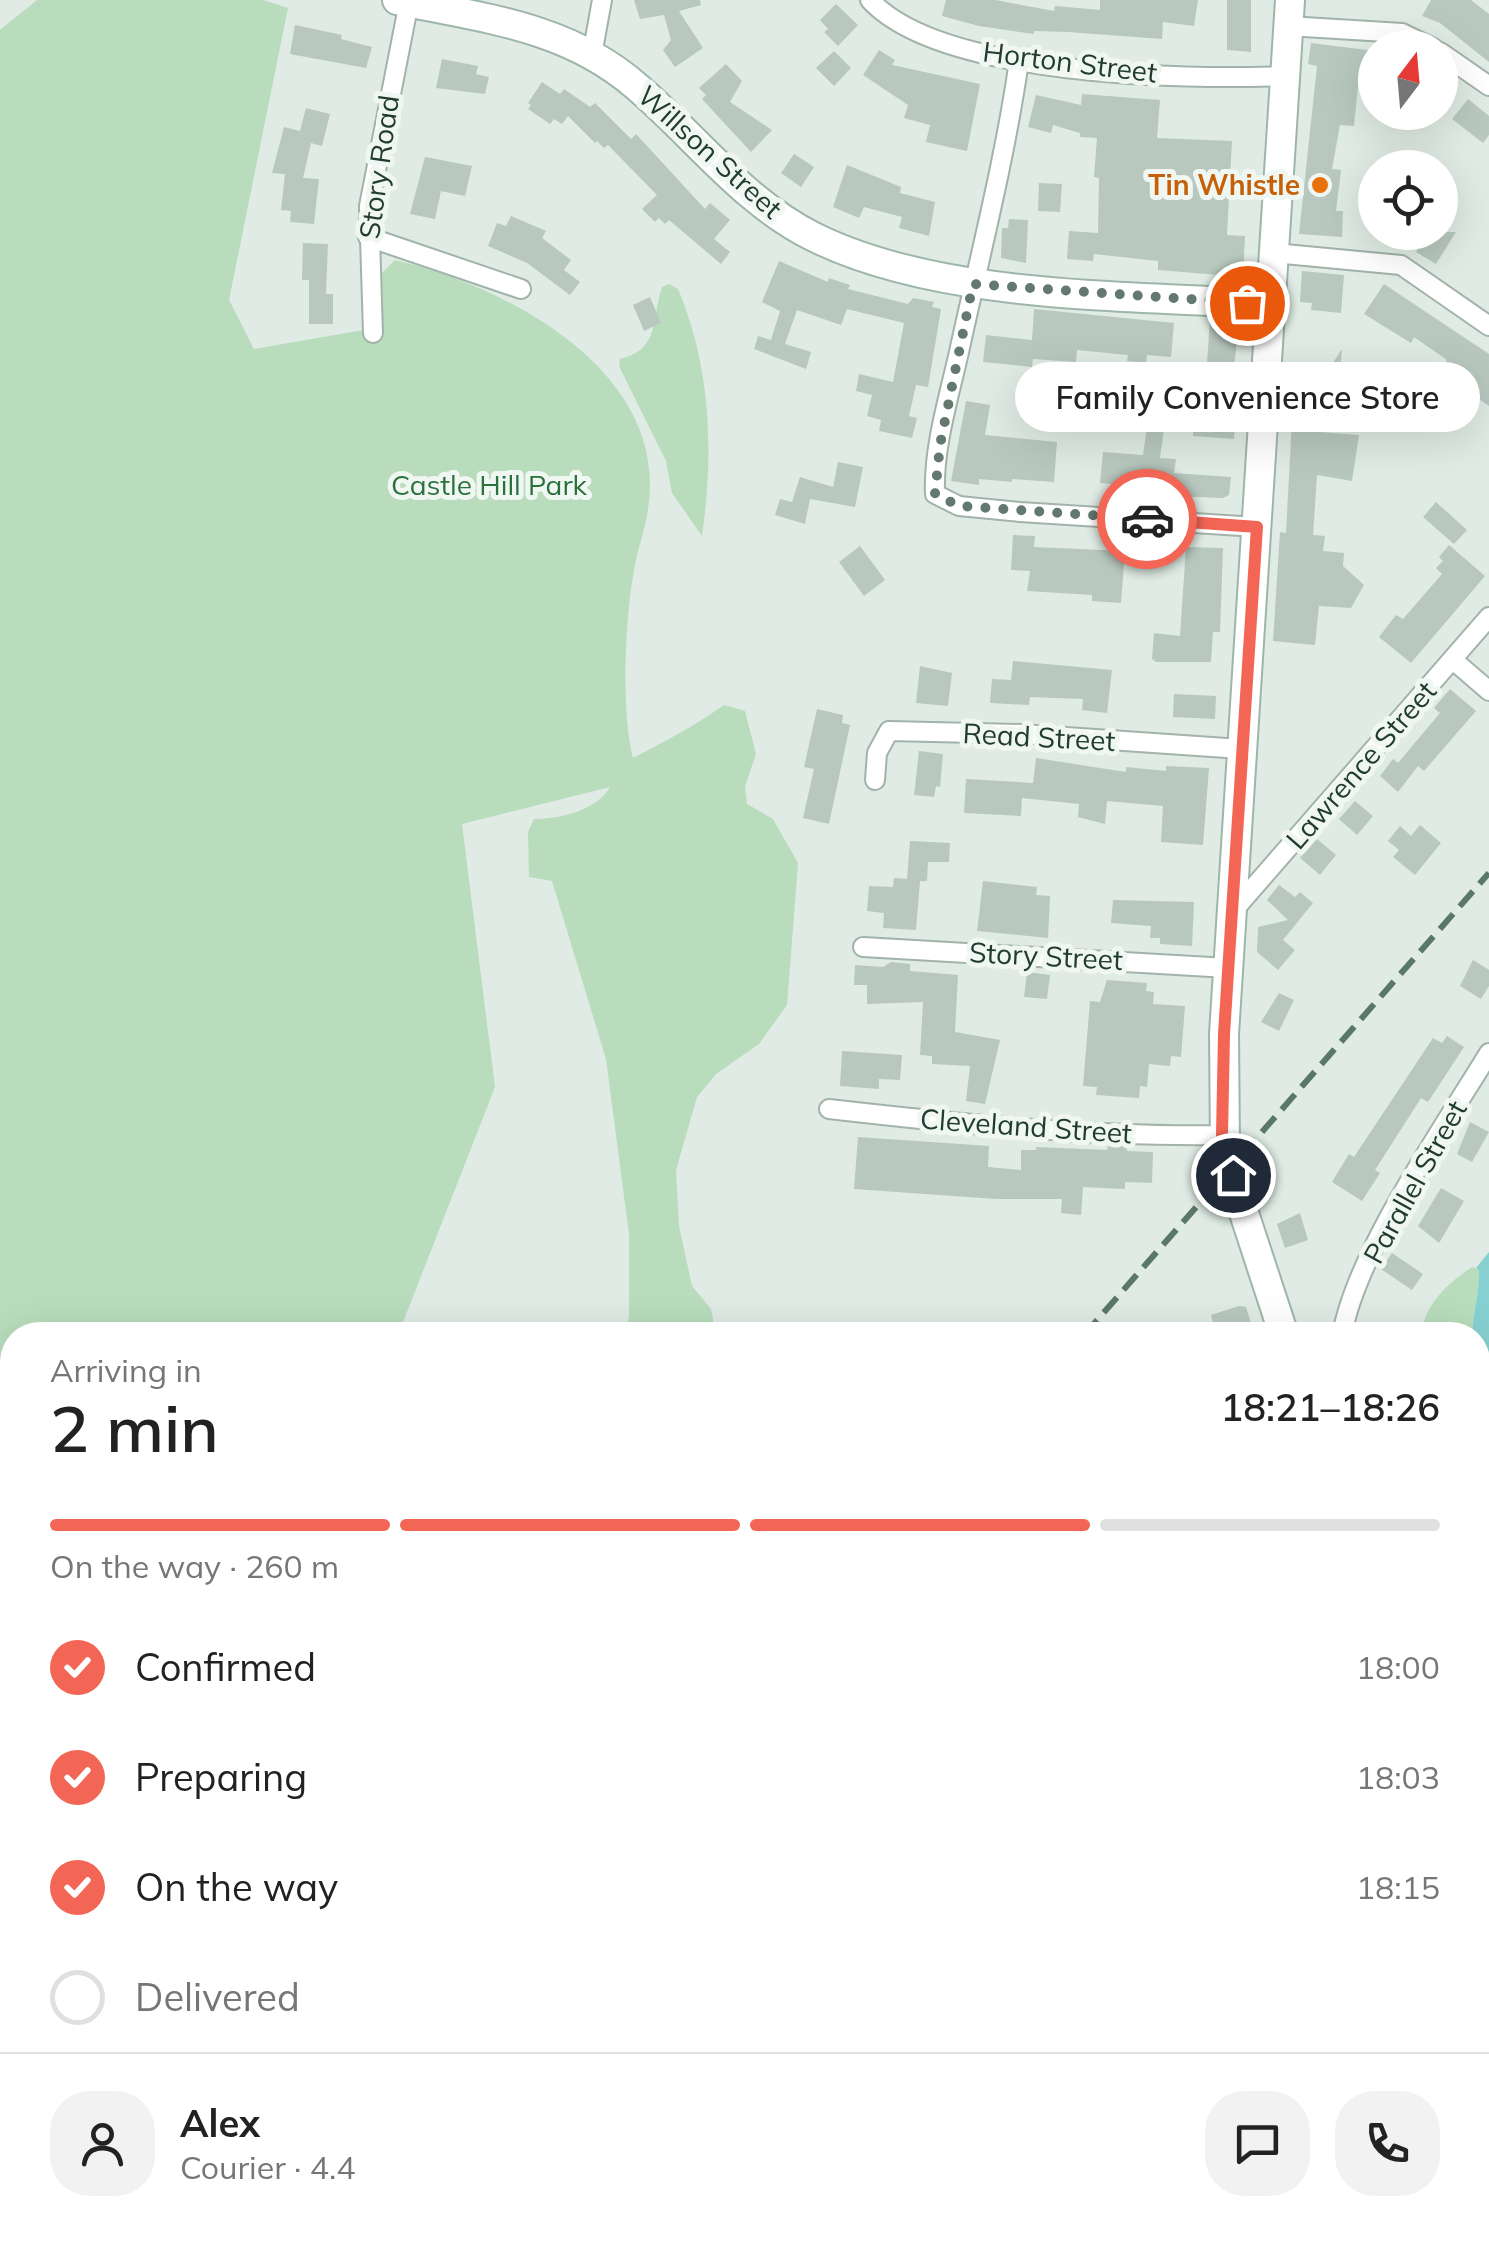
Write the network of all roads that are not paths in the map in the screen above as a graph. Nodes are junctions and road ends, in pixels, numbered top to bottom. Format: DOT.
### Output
graph roads {
  1 [pos="602,0"];
  2 [pos="870,0"];
  3 [pos="402,1"];
  4 [pos="1289,13"];
  5 [pos="1385,30"];
  6 [pos="592,55"];
  7 [pos="1019,61"];
  8 [pos="1458,64"];
  9 [pos="1284,76"];
  10 [pos="1489,86"];
  11 [pos="368,236"];
  12 [pos="1274,253"];
  13 [pos="973,284"];
  14 [pos="521,288"];
  15 [pos="1268,304"];
  16 [pos="1489,326"];
  17 [pos="372,333"];
  18 [pos="1257,527"];
  19 [pos="1489,618"];
  20 [pos="1453,660"];
  21 [pos="1489,691"];
  22 [pos="1241,749"];
  23 [pos="875,780"];
  24 [pos="1232,911"];
  25 [pos="862,947"];
  26 [pos="1228,968"];
  27 [pos="1489,1052"];
  28 [pos="829,1109"];
  29 [pos="1224,1141"];
  30 [pos="1346,1314"];
  31 [pos="1280,1322"];
  32 [pos="1338,1322"];
  33 [pos="1344,1322"];
  1 -- 6 [label="street"];
  2 -- 7 [label="street, Horton Street"];
  3 -- 6 [label="main road, Willson Street"];
  3 -- 11 [label="street, Story Road"];
  4 -- 5 [label="street"];
  4 -- 9 [label="main road"];
  6 -- 13 [label="main road, Willson Street"];
  7 -- 9 [label="street, Horton Street"];
  7 -- 13 [label="street"];
  8 -- 10 [label="street"];
  9 -- 12 [label="main road"];
  11 -- 14 [label="street"];
  11 -- 17 [label="street, Story Road"];
  12 -- 15 [label="main road"];
  12 -- 16 [label="street"];
  13 -- 15 [label="main road, Willson Street"];
  13 -- 18 [label="street"];
  15 -- 18 [label="main road"];
  18 -- 22 [label="main road"];
  19 -- 20 [label="street, Lawrence Street"];
  20 -- 21 [label="street"];
  20 -- 24 [label="street, Lawrence Street"];
  22 -- 23 [label="street, Read Street"];
  22 -- 24 [label="main road"];
  24 -- 26 [label="main road"];
  25 -- 26 [label="street, Story Street"];
  26 -- 29 [label="main road"];
  27 -- 30 [label="street, Parallel Street"];
  28 -- 29 [label="street, Cleveland Street"];
  29 -- 31 [label="main road, bridge"];
  30 -- 32 [label="street, Parallel Street"];
  30 -- 33 [label="street, Parallel Street"];
}
